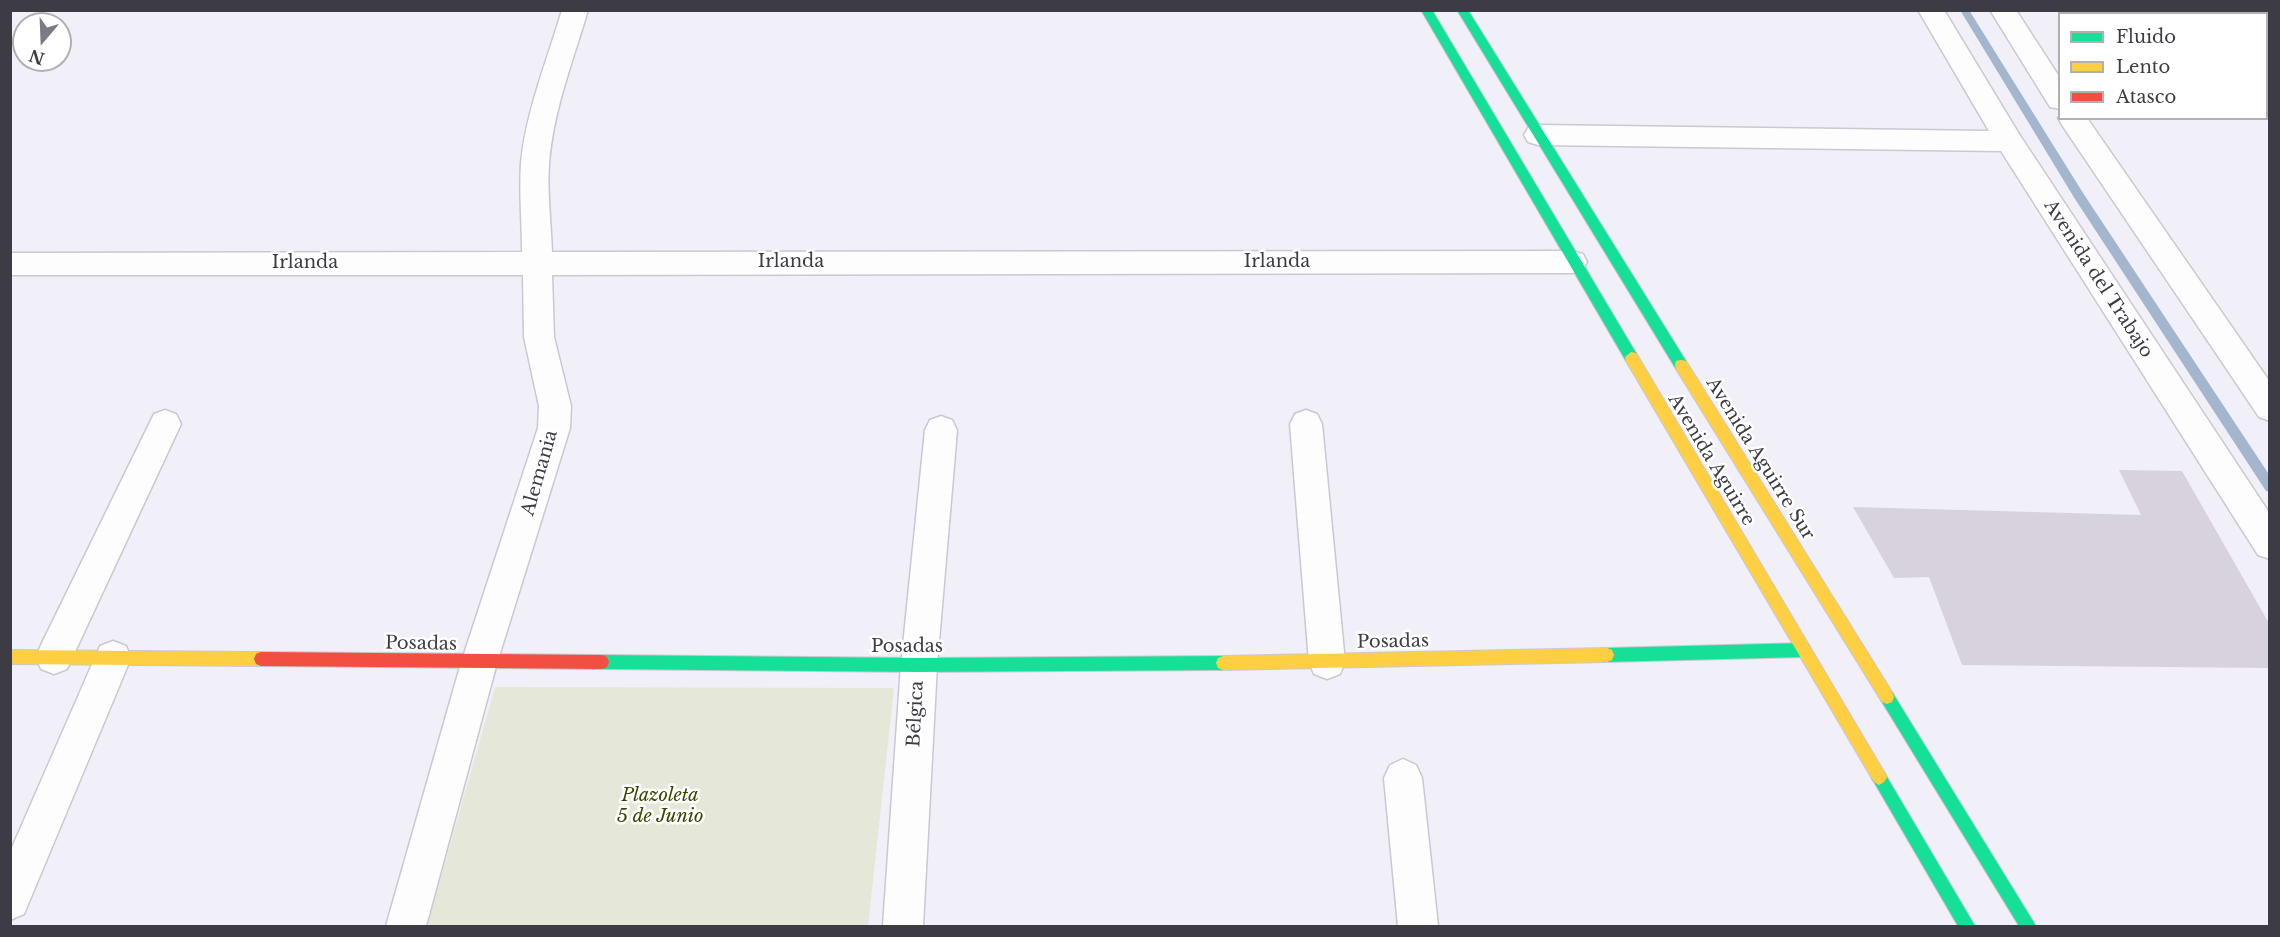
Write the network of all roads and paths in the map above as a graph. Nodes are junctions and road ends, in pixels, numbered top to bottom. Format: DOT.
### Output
graph roads {
  1 [pos="575,10"];
  2 [pos="1426,10"];
  3 [pos="1462,10"];
  4 [pos="1931,10"];
  5 [pos="2003,10"];
  6 [pos="2058,97"];
  7 [pos="2073,120"];
  8 [pos="1538,135"];
  9 [pos="2009,141"];
  10 [pos="536,262"];
  11 [pos="1572,262"];
  12 [pos="10,264"];
  13 [pos="2270,408"];
  14 [pos="165,424"];
  15 [pos="1306,424"];
  16 [pos="941,430"];
  17 [pos="2270,544"];
  18 [pos="1804,650"];
  19 [pos="10,657"];
  20 [pos="54,657"];
  21 [pos="113,658"];
  22 [pos="1327,662"];
  23 [pos="478,663"];
  24 [pos="919,665"];
  25 [pos="1403,778"];
  26 [pos="10,900"];
  27 [pos="406,927"];
  28 [pos="903,927"];
  29 [pos="1418,927"];
  30 [pos="1967,927"];
  31 [pos="2028,927"];
  1 -- 10 [label="street, Alemania"];
  2 -- 11 [label="main road, Avenida Aguirre"];
  3 -- 8 [label="main road, Avenida Aguirre Sur"];
  4 -- 9 [label="street, Avenida del Trabajo"];
  5 -- 6 [label="street"];
  7 -- 13 [label="street"];
  8 -- 9 [label="street"];
  8 -- 31 [label="main road, Avenida Aguirre Sur"];
  9 -- 17 [label="street, Avenida del Trabajo"];
  10 -- 11 [label="street, Irlanda"];
  10 -- 12 [label="street, Irlanda"];
  10 -- 23 [label="street, Alemania"];
  11 -- 18 [label="main road, Avenida Aguirre"];
  14 -- 20 [label="street"];
  15 -- 22 [label="street"];
  16 -- 24 [label="street, Bélgica"];
  18 -- 22 [label="main road, Posadas"];
  18 -- 30 [label="main road, Avenida Aguirre"];
  19 -- 20 [label="main road, Posadas"];
  20 -- 21 [label="main road, Posadas"];
  21 -- 23 [label="main road, Posadas"];
  21 -- 26 [label="street"];
  22 -- 24 [label="main road, Posadas"];
  23 -- 24 [label="main road, Posadas"];
  23 -- 27 [label="street, Alemania"];
  24 -- 28 [label="street, Bélgica"];
  25 -- 29 [label="street"];
}
